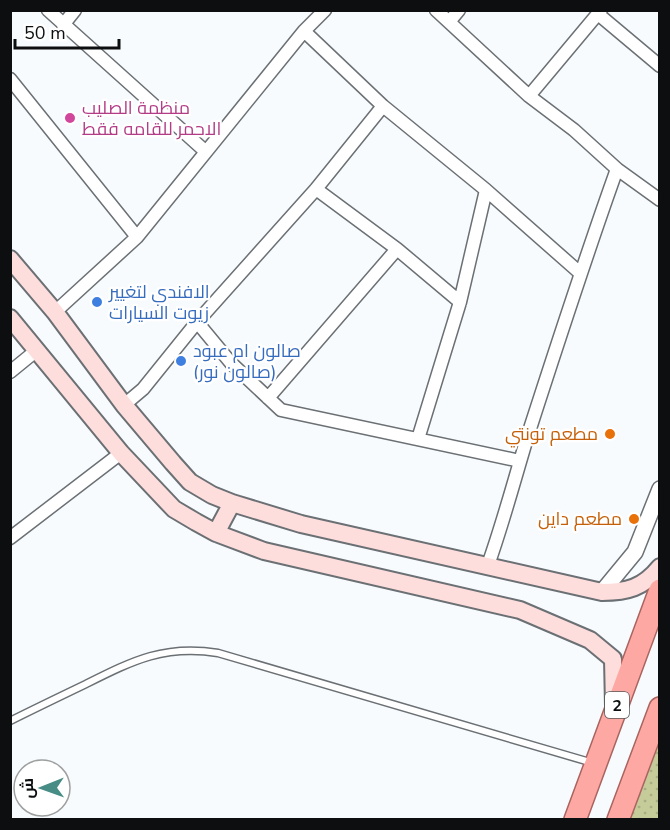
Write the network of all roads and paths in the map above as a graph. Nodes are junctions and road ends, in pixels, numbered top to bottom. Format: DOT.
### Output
graph roads {
  1 [pos="48,10"];
  2 [pos="75,10"];
  3 [pos="325,10"];
  4 [pos="436,10"];
  5 [pos="459,10"];
  6 [pos="599,12"];
  7 [pos="449,22"];
  8 [pos="63,25"];
  9 [pos="304,31"];
  10 [pos="660,66"];
  11 [pos="10,79"];
  12 [pos="529,96"];
  13 [pos="383,106"];
  14 [pos="205,152"];
  15 [pos="617,169"];
  16 [pos="316,189"];
  17 [pos="486,190"];
  18 [pos="660,200"];
  19 [pos="137,237"];
  20 [pos="397,249"];
  21 [pos="10,260"];
  22 [pos="580,273"];
  23 [pos="460,302"];
  24 [pos="55,312"];
  25 [pos="10,318"];
  26 [pos="197,322"];
  27 [pos="37,350"];
  28 [pos="10,372"];
  29 [pos="268,398"];
  30 [pos="124,405"];
  31 [pos="418,439"];
  32 [pos="121,453"];
  33 [pos="520,461"];
  34 [pos="660,489"];
  35 [pos="232,503"];
  36 [pos="216,533"];
  37 [pos="10,538"];
  38 [pos="488,565"];
  39 [pos="660,567"];
  40 [pos="660,590"];
  41 [pos="602,592"];
  42 [pos="660,708"];
  43 [pos="615,712"];
  44 [pos="10,721"];
  45 [pos="596,764"];
  46 [pos="575,819"];
  47 [pos="618,819"];
  1 -- 8 [label="street"];
  2 -- 8 [label="street"];
  3 -- 9 [label="street"];
  4 -- 7 [label="street"];
  5 -- 7 [label="street"];
  6 -- 10 [label="street"];
  6 -- 12 [label="street"];
  7 -- 12 [label="street"];
  8 -- 14 [label="street"];
  9 -- 13 [label="street"];
  9 -- 14 [label="street"];
  11 -- 19 [label="street"];
  12 -- 15 [label="street"];
  13 -- 16 [label="street"];
  13 -- 17 [label="street"];
  14 -- 19 [label="street"];
  15 -- 18 [label="street"];
  15 -- 22 [label="street"];
  16 -- 20 [label="street"];
  16 -- 26 [label="street"];
  17 -- 22 [label="street"];
  17 -- 23 [label="street"];
  19 -- 24 [label="street"];
  20 -- 23 [label="street"];
  20 -- 29 [label="street"];
  21 -- 24 [label="main road"];
  22 -- 33 [label="street"];
  23 -- 31 [label="street"];
  24 -- 30 [label="main road"];
  25 -- 27 [label="main road"];
  26 -- 29 [label="street"];
  26 -- 30 [label="street"];
  27 -- 28 [label="street"];
  27 -- 32 [label="main road"];
  29 -- 31 [label="street"];
  30 -- 35 [label="main road"];
  31 -- 33 [label="street"];
  32 -- 36 [label="main road"];
  32 -- 37 [label="street"];
  33 -- 38 [label="street"];
  34 -- 41 [label="street"];
  35 -- 36 [label="main road"];
  35 -- 38 [label="main road"];
  36 -- 43 [label="main road"];
  38 -- 41 [label="main road"];
  39 -- 41 [label="main road"];
  40 -- 43 [label="highway, 2"];
  42 -- 47 [label="highway, 2"];
  43 -- 45 [label="highway, 2"];
  44 -- 45 [label="lane"];
  45 -- 46 [label="highway, 2"];
}
